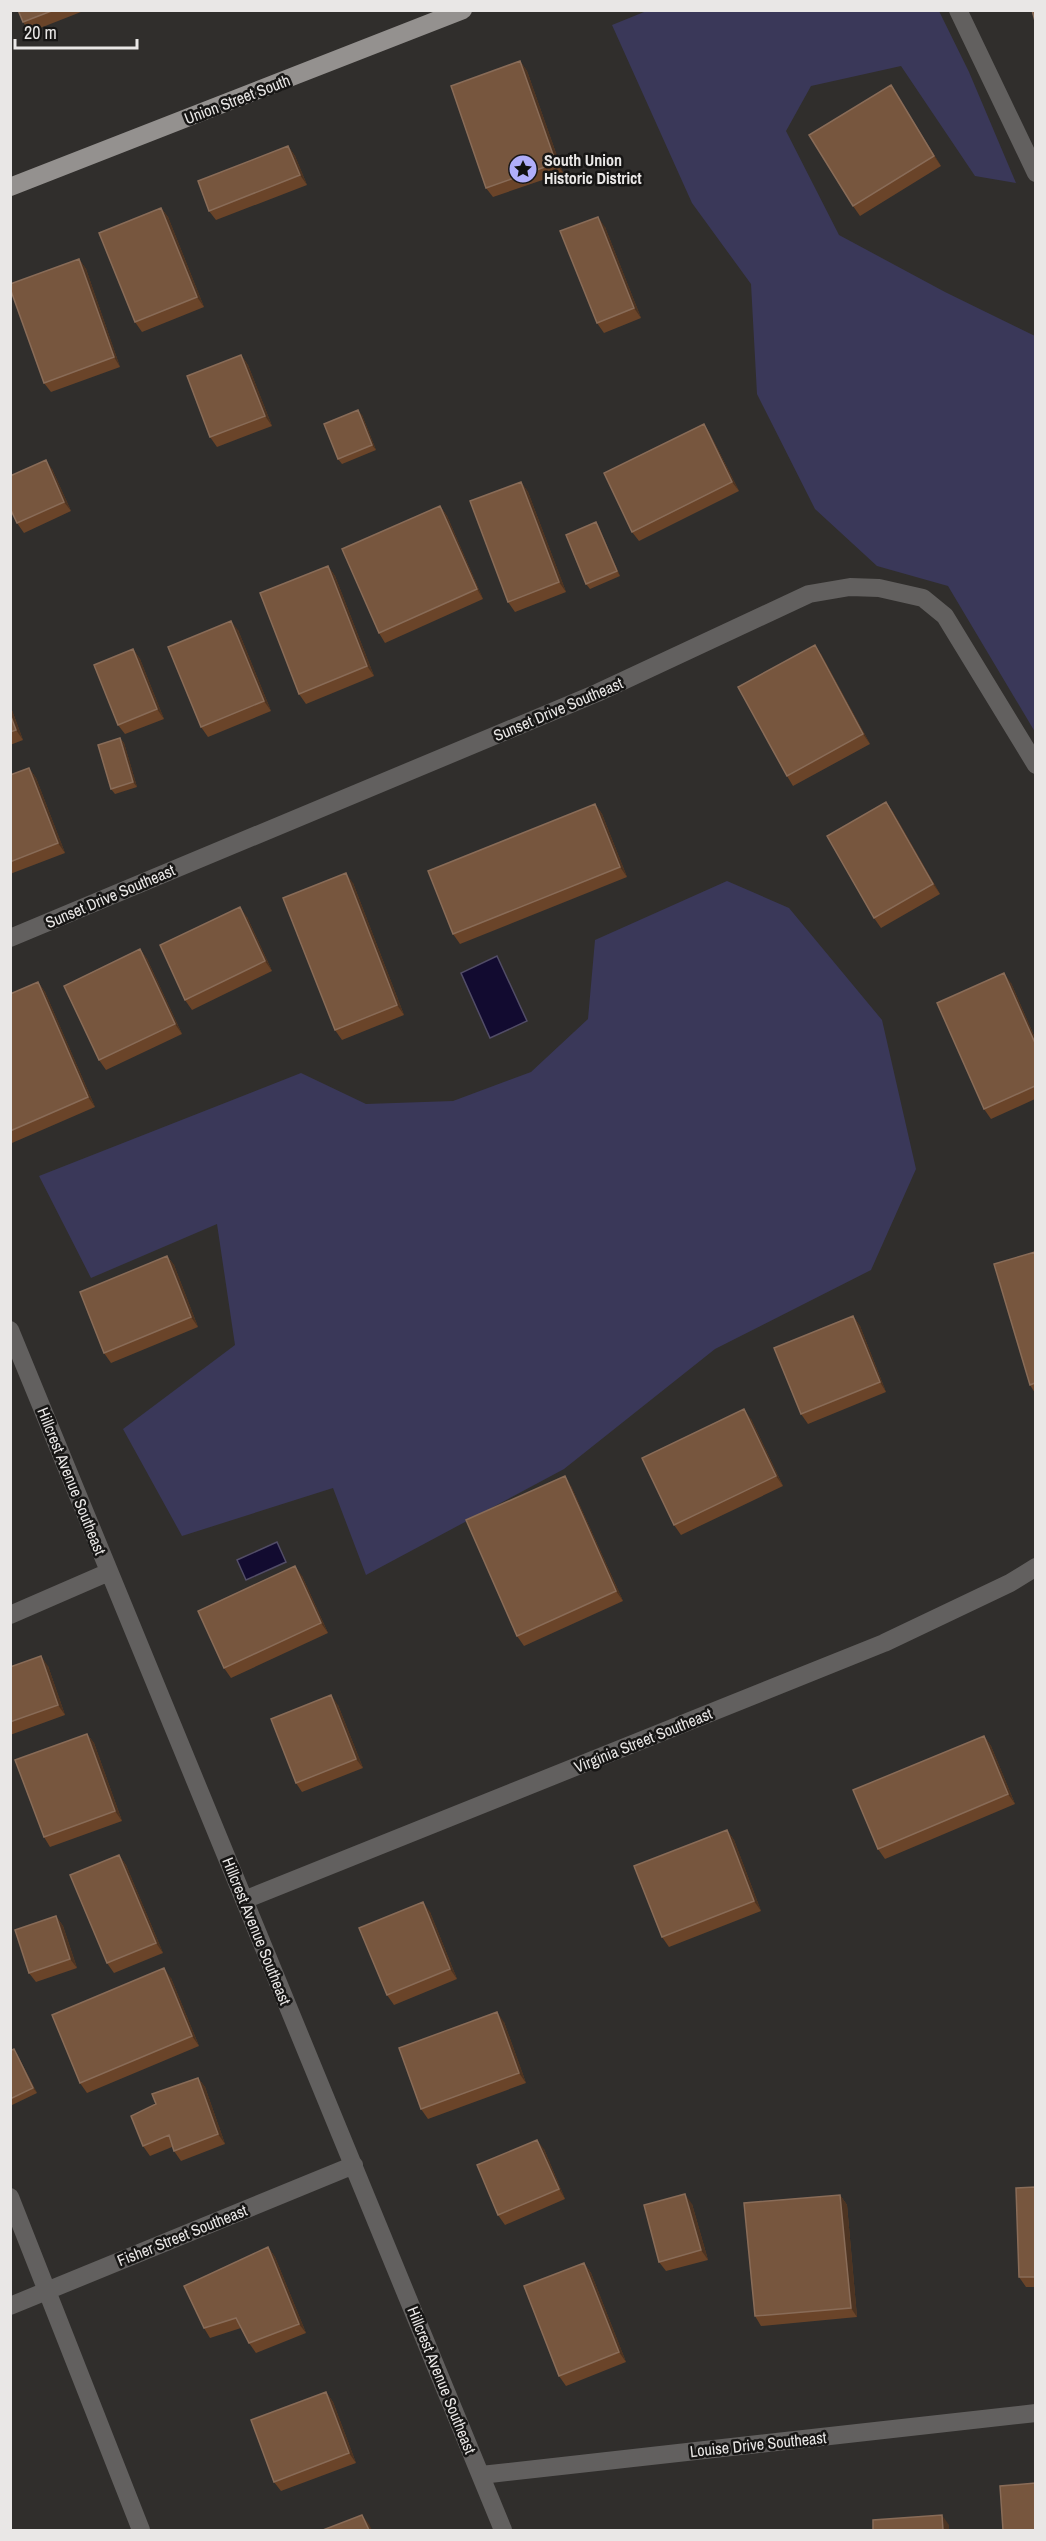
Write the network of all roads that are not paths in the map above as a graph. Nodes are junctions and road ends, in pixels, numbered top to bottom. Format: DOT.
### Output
graph roads {
  1 [pos="463,10"];
  2 [pos="957,10"];
  3 [pos="1035,173"];
  4 [pos="10,187"];
  5 [pos="1035,765"];
  6 [pos="10,938"];
  7 [pos="10,1330"];
  8 [pos="1035,1568"];
  9 [pos="109,1572"];
  10 [pos="10,1615"];
  11 [pos="244,1900"];
  12 [pos="354,2165"];
  13 [pos="10,2197"];
  14 [pos="47,2291"];
  15 [pos="10,2306"];
  16 [pos="1035,2414"];
  17 [pos="481,2475"];
  18 [pos="141,2530"];
  19 [pos="503,2530"];
  1 -- 4 [label="main road, Union Street South"];
  2 -- 3 [label="street"];
  5 -- 6 [label="street, Sunset Drive Southeast"];
  7 -- 9 [label="street, Hillcrest Avenue Southeast"];
  8 -- 11 [label="street, Virginia Street Southeast"];
  9 -- 10 [label="street"];
  9 -- 11 [label="street, Hillcrest Avenue Southeast"];
  11 -- 12 [label="street, Hillcrest Avenue Southeast"];
  12 -- 14 [label="street, Fisher Street Southeast"];
  12 -- 17 [label="street, Hillcrest Avenue Southeast"];
  13 -- 14 [label="street"];
  14 -- 15 [label="street, Fisher Street Southeast"];
  14 -- 18 [label="street"];
  16 -- 17 [label="street, Louise Drive Southeast"];
  17 -- 19 [label="street, Hillcrest Avenue Southeast"];
}
